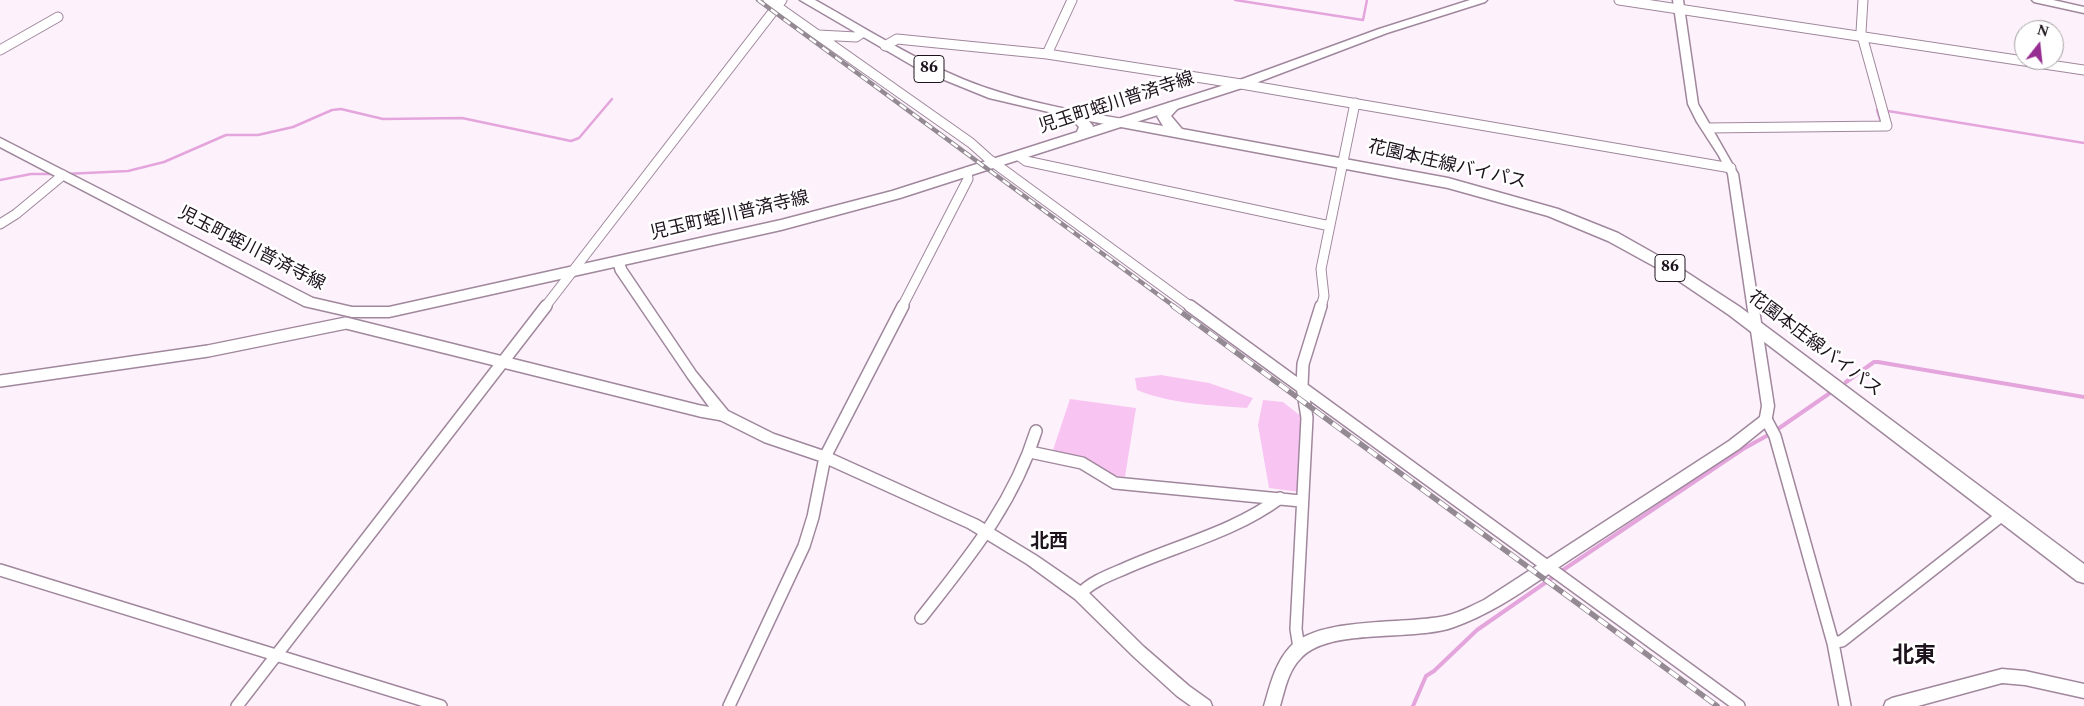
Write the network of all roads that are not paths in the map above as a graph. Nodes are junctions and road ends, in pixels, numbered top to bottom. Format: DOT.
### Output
graph roads {
  1 [pos="768,0"];
  2 [pos="806,0"];
  3 [pos="1072,0"];
  4 [pos="1481,0"];
  5 [pos="1619,0"];
  6 [pos="1863,0"];
  7 [pos="2038,0"];
  8 [pos="779,3"];
  9 [pos="1679,5"];
  10 [pos="2084,10"];
  11 [pos="58,17"];
  12 [pos="862,33"];
  13 [pos="818,35"];
  14 [pos="1862,36"];
  15 [pos="885,46"];
  16 [pos="0,50"];
  17 [pos="1047,54"];
  18 [pos="2084,70"];
  19 [pos="1241,84"];
  20 [pos="1355,103"];
  21 [pos="1173,106"];
  22 [pos="1074,114"];
  23 [pos="1124,122"];
  24 [pos="1707,128"];
  25 [pos="1177,132"];
  26 [pos="1083,134"];
  27 [pos="0,142"];
  28 [pos="1019,156"];
  29 [pos="994,163"];
  30 [pos="1342,164"];
  31 [pos="1731,168"];
  32 [pos="967,172"];
  33 [pos="63,175"];
  34 [pos="0,224"];
  35 [pos="1330,226"];
  36 [pos="619,262"];
  37 [pos="572,273"];
  38 [pos="349,318"];
  39 [pos="1756,327"];
  40 [pos="501,362"];
  41 [pos="0,381"];
  42 [pos="1302,386"];
  43 [pos="724,415"];
  44 [pos="1766,420"];
  45 [pos="1036,431"];
  46 [pos="1030,452"];
  47 [pos="825,457"];
  48 [pos="1280,498"];
  49 [pos="1301,501"];
  50 [pos="2005,514"];
  51 [pos="986,532"];
  52 [pos="1548,566"];
  53 [pos="0,570"];
  54 [pos="2084,574"];
  55 [pos="1080,594"];
  56 [pos="921,618"];
  57 [pos="1833,643"];
  58 [pos="1299,648"];
  59 [pos="276,656"];
  60 [pos="2084,691"];
  61 [pos="237,706"];
  62 [pos="441,706"];
  63 [pos="729,706"];
  64 [pos="1204,706"];
  65 [pos="1272,706"];
  66 [pos="1739,706"];
  67 [pos="1845,706"];
  68 [pos="1892,706"];
  1 -- 8 [label="street"];
  2 -- 12 [label="main road, 花園本庄線バイパス / 86"];
  3 -- 17 [label="street"];
  4 -- 19 [label="main road, 児玉町蛭川普済寺線"];
  5 -- 9 [label="street"];
  6 -- 14 [label="street"];
  7 -- 10 [label="main road"];
  8 -- 13 [label="street"];
  8 -- 37 [label="street"];
  9 -- 14 [label="street"];
  9 -- 24 [label="street"];
  11 -- 16 [label="street"];
  12 -- 13 [label="street"];
  12 -- 15 [label="main road, 花園本庄線バイパス / 86"];
  13 -- 29 [label="street"];
  14 -- 18 [label="street"];
  14 -- 24 [label="street"];
  15 -- 17 [label="street"];
  15 -- 22 [label="main road, 花園本庄線バイパス / 86"];
  17 -- 19 [label="street"];
  19 -- 20 [label="street"];
  19 -- 21 [label="main road, 児玉町蛭川普済寺線"];
  20 -- 30 [label="street"];
  20 -- 31 [label="street"];
  21 -- 23 [label="main road, 児玉町蛭川普済寺線"];
  21 -- 25 [label="main road"];
  22 -- 23 [label="main road, 花園本庄線バイパス / 86"];
  22 -- 26 [label="main road"];
  23 -- 25 [label="main road, 花園本庄線バイパス / 86"];
  23 -- 26 [label="main road, 児玉町蛭川普済寺線"];
  24 -- 31 [label="street"];
  25 -- 30 [label="main road, 花園本庄線バイパス / 86"];
  26 -- 28 [label="main road, 児玉町蛭川普済寺線"];
  27 -- 33 [label="main road, 児玉町蛭川普済寺線"];
  28 -- 29 [label="main road, 児玉町蛭川普済寺線"];
  28 -- 35 [label="street"];
  29 -- 32 [label="main road, 児玉町蛭川普済寺線"];
  29 -- 42 [label="street"];
  30 -- 35 [label="street"];
  30 -- 39 [label="main road, 花園本庄線バイパス / 86"];
  31 -- 39 [label="street"];
  32 -- 36 [label="main road, 児玉町蛭川普済寺線"];
  32 -- 47 [label="street"];
  33 -- 34 [label="street"];
  33 -- 38 [label="main road, 児玉町蛭川普済寺線"];
  35 -- 42 [label="street"];
  36 -- 37 [label="main road, 児玉町蛭川普済寺線"];
  36 -- 43 [label="street"];
  37 -- 38 [label="main road, 児玉町蛭川普済寺線"];
  37 -- 40 [label="street"];
  38 -- 40 [label="street"];
  38 -- 41 [label="street"];
  39 -- 44 [label="street"];
  39 -- 50 [label="main road, 花園本庄線バイパス / 86"];
  40 -- 43 [label="street"];
  40 -- 59 [label="street"];
  42 -- 49 [label="street"];
  42 -- 52 [label="street"];
  43 -- 47 [label="street"];
  44 -- 52 [label="street"];
  44 -- 57 [label="street"];
  45 -- 46 [label="street"];
  46 -- 48 [label="street"];
  46 -- 51 [label="street"];
  47 -- 51 [label="street"];
  47 -- 63 [label="street"];
  48 -- 49 [label="street"];
  48 -- 55 [label="street"];
  49 -- 58 [label="street"];
  50 -- 54 [label="main road, 花園本庄線バイパス / 86"];
  50 -- 57 [label="street"];
  51 -- 55 [label="street"];
  51 -- 56 [label="street"];
  52 -- 58 [label="street"];
  52 -- 66 [label="street"];
  53 -- 59 [label="street"];
  55 -- 64 [label="street"];
  57 -- 67 [label="street"];
  58 -- 65 [label="street"];
  59 -- 61 [label="street"];
  59 -- 62 [label="street"];
  60 -- 68 [label="street"];
}
